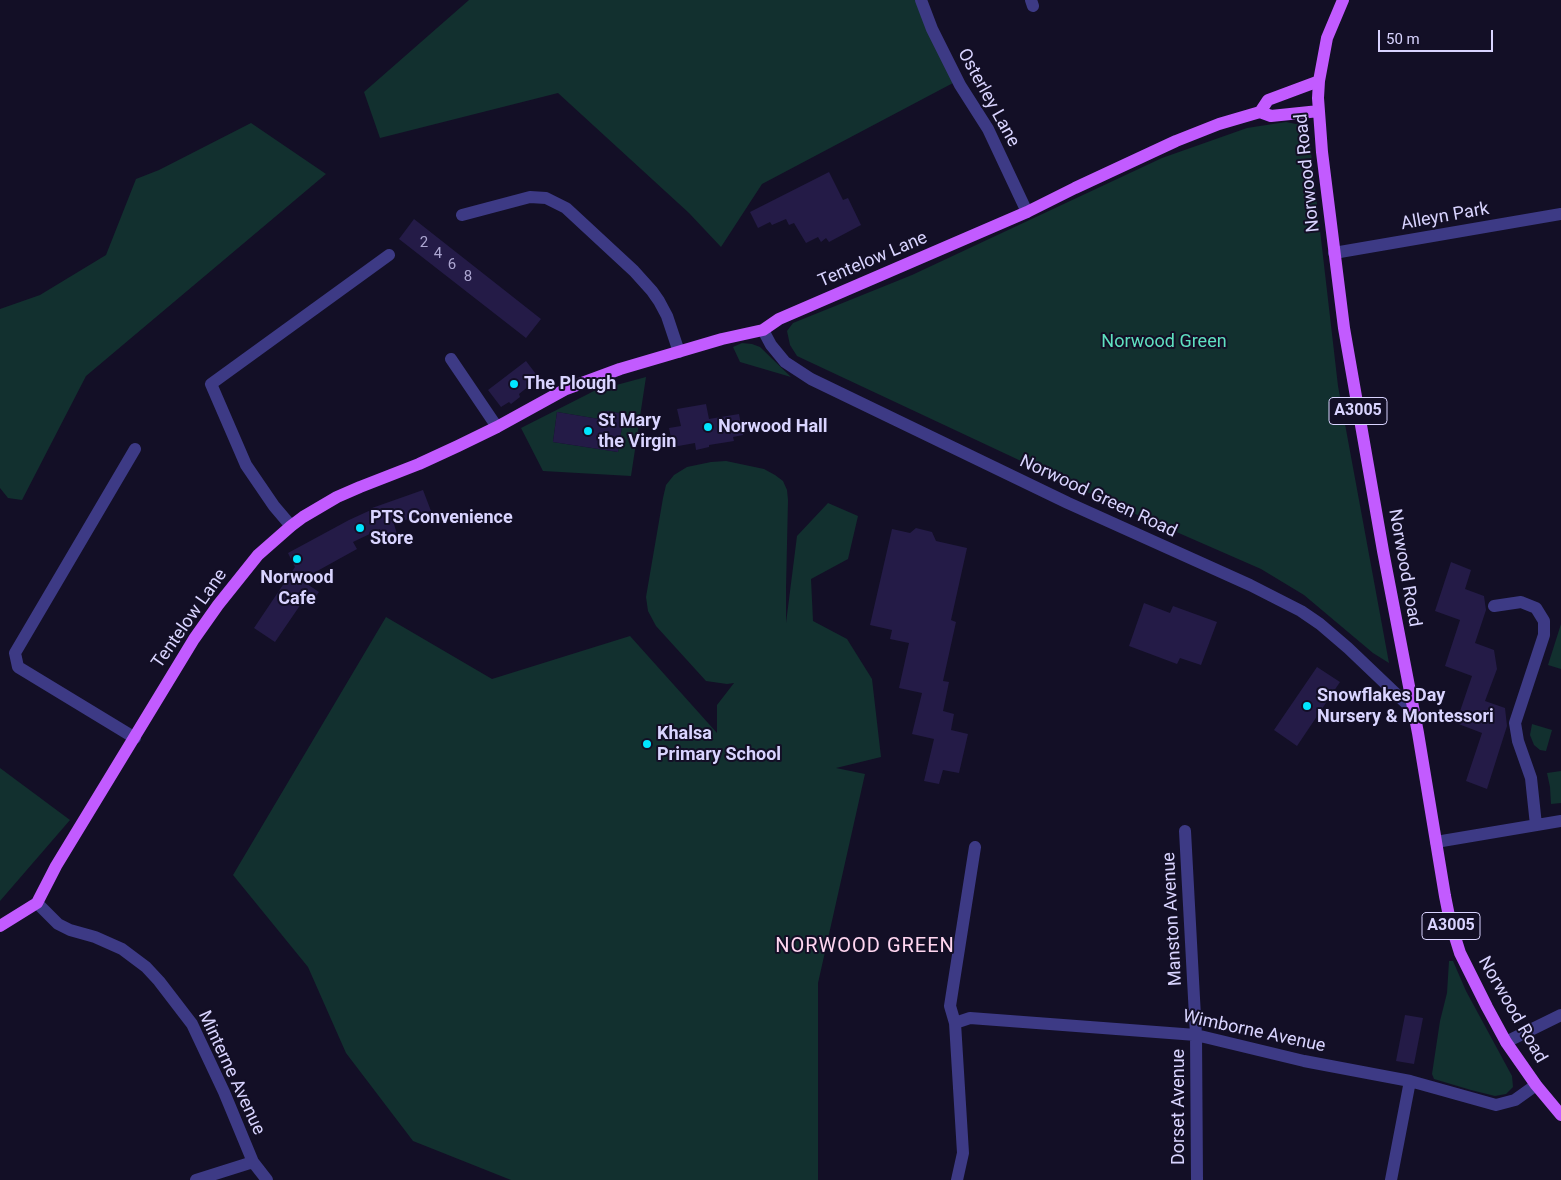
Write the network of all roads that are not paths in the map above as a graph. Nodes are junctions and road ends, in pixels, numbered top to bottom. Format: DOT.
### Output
graph roads {
  1 [pos="921,0"];
  2 [pos="1343,0"];
  3 [pos="1319,81"];
  4 [pos="1319,111"];
  5 [pos="1260,112"];
  6 [pos="1027,212"];
  7 [pos="462,214"];
  8 [pos="1561,214"];
  9 [pos="389,254"];
  10 [pos="1334,254"];
  11 [pos="763,330"];
  12 [pos="680,352"];
  13 [pos="451,359"];
  14 [pos="497,427"];
  15 [pos="135,449"];
  16 [pos="291,526"];
  17 [pos="1494,606"];
  18 [pos="1412,709"];
  19 [pos="134,738"];
  20 [pos="1561,821"];
  21 [pos="1536,825"];
  22 [pos="1185,831"];
  23 [pos="1436,842"];
  24 [pos="975,847"];
  25 [pos="37,903"];
  26 [pos="0,926"];
  27 [pos="1561,1014"];
  28 [pos="955,1023"];
  29 [pos="1196,1035"];
  30 [pos="1506,1042"];
  31 [pos="1410,1081"];
  32 [pos="1536,1085"];
  33 [pos="1561,1115"];
  34 [pos="253,1162"];
  35 [pos="196,1180"];
  36 [pos="267,1180"];
  37 [pos="957,1180"];
  38 [pos="1197,1180"];
  39 [pos="1390,1180"];
  1 -- 6 [label="street, Osterley Lane"];
  2 -- 3 [label="main road, Norwood Road / A3005"];
  3 -- 4 [label="main road, Norwood Road / A3005"];
  3 -- 5 [label="main road, Tentelow Lane"];
  4 -- 5 [label="main road, Tentelow Lane"];
  4 -- 10 [label="main road, Norwood Road / A3005"];
  5 -- 6 [label="main road, Tentelow Lane"];
  6 -- 11 [label="main road, Tentelow Lane"];
  7 -- 12 [label="street"];
  8 -- 10 [label="street, Alleyn Park"];
  9 -- 16 [label="street"];
  10 -- 18 [label="main road, Norwood Road / A3005"];
  11 -- 12 [label="main road, Tentelow Lane"];
  11 -- 18 [label="street, Norwood Green Road"];
  12 -- 14 [label="main road, Tentelow Lane"];
  13 -- 14 [label="street"];
  14 -- 16 [label="main road, Tentelow Lane"];
  15 -- 19 [label="street"];
  16 -- 19 [label="main road, Tentelow Lane"];
  17 -- 21 [label="street"];
  18 -- 23 [label="main road, Norwood Road / A3005"];
  19 -- 25 [label="main road, Tentelow Lane"];
  20 -- 21 [label="street"];
  21 -- 23 [label="street"];
  22 -- 29 [label="street, Manston Avenue"];
  23 -- 30 [label="main road, Norwood Road / A3005"];
  24 -- 28 [label="street"];
  25 -- 26 [label="main road"];
  25 -- 34 [label="street, Minterne Avenue"];
  27 -- 30 [label="street"];
  28 -- 29 [label="street, Wimborne Avenue"];
  28 -- 37 [label="street"];
  29 -- 31 [label="street, Wimborne Avenue"];
  29 -- 38 [label="street, Dorset Avenue"];
  30 -- 32 [label="main road, Norwood Road / A3005"];
  31 -- 32 [label="street, Wimborne Avenue"];
  31 -- 39 [label="street"];
  32 -- 33 [label="main road, Norwood Road / A3005"];
  34 -- 35 [label="street"];
  34 -- 36 [label="street, Minterne Avenue"];
}
